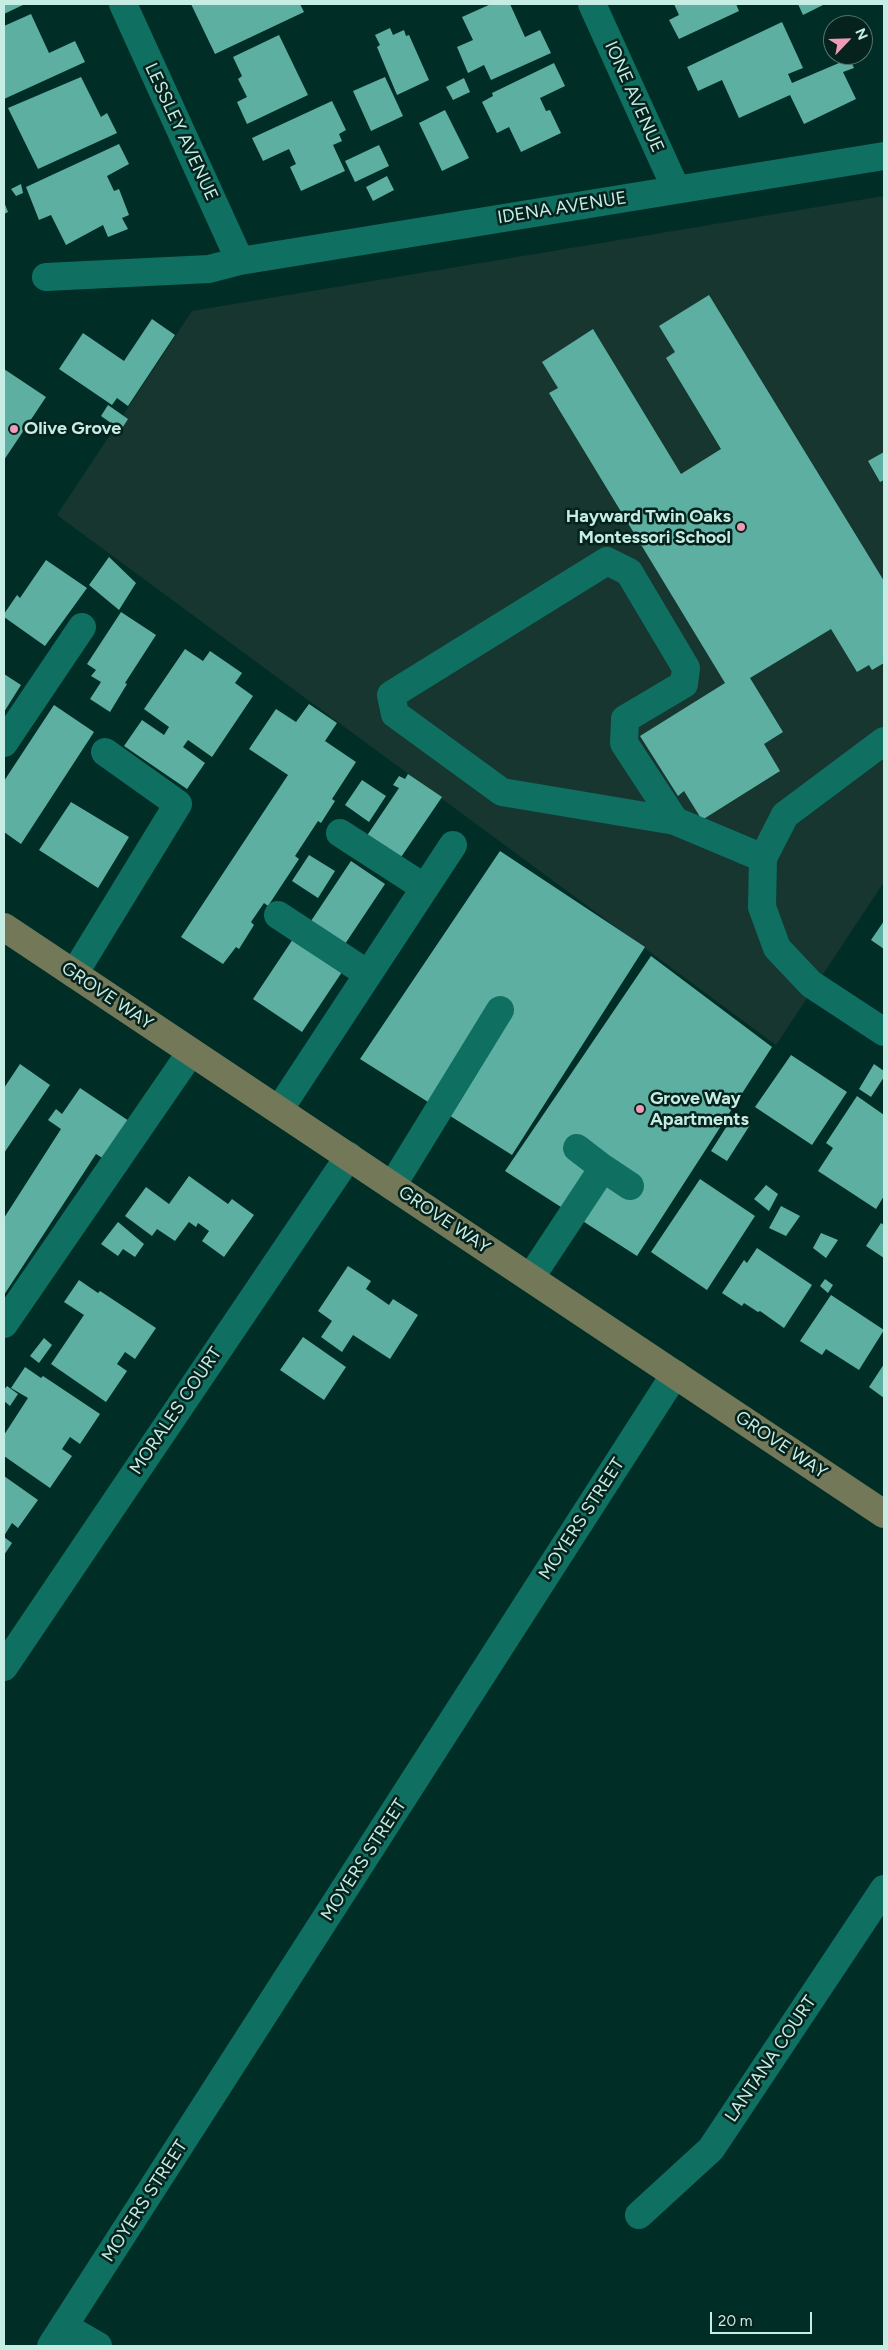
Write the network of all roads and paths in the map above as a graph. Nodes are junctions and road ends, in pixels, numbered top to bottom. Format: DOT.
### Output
graph roads {
  1 [pos="123,4"];
  2 [pos="592,4"];
  3 [pos="884,156"];
  4 [pos="676,189"];
  5 [pos="240,261"];
  6 [pos="46,277"];
  7 [pos="82,627"];
  8 [pos="884,741"];
  9 [pos="4,744"];
  10 [pos="105,752"];
  11 [pos="674,821"];
  12 [pos="340,833"];
  13 [pos="452,845"];
  14 [pos="763,858"];
  15 [pos="425,888"];
  16 [pos="278,915"];
  17 [pos="4,927"];
  18 [pos="74,974"];
  19 [pos="368,974"];
  20 [pos="500,1010"];
  21 [pos="884,1032"];
  22 [pos="191,1052"];
  23 [pos="279,1110"];
  24 [pos="577,1148"];
  25 [pos="349,1156"];
  26 [pos="603,1168"];
  27 [pos="392,1186"];
  28 [pos="630,1186"];
  29 [pos="531,1277"];
  30 [pos="4,1324"];
  31 [pos="675,1374"];
  32 [pos="884,1514"];
  33 [pos="4,1667"];
  34 [pos="884,1889"];
  35 [pos="639,2215"];
  36 [pos="58,2336"];
  37 [pos="98,2346"];
  1 -- 5 [label="street, LESSLEY AVENUE"];
  2 -- 4 [label="street, IONE AVENUE"];
  3 -- 4 [label="street, IDENA AVENUE"];
  4 -- 5 [label="street, IDENA AVENUE"];
  5 -- 6 [label="street, IDENA AVENUE"];
  7 -- 9 [label="street"];
  8 -- 14 [label="street"];
  10 -- 18 [label="street"];
  11 -- 11 [label="street"];
  11 -- 14 [label="street"];
  12 -- 15 [label="street"];
  13 -- 15 [label="street"];
  14 -- 21 [label="street"];
  15 -- 19 [label="street"];
  16 -- 19 [label="street"];
  17 -- 18 [label="main road, GROVE WAY"];
  18 -- 22 [label="main road, GROVE WAY"];
  19 -- 23 [label="street"];
  20 -- 27 [label="street"];
  22 -- 23 [label="main road, GROVE WAY"];
  22 -- 30 [label="street"];
  23 -- 25 [label="main road, GROVE WAY"];
  24 -- 26 [label="street"];
  25 -- 27 [label="main road, GROVE WAY"];
  25 -- 33 [label="street, MORALES COURT"];
  26 -- 28 [label="street"];
  26 -- 29 [label="street"];
  27 -- 29 [label="main road, GROVE WAY"];
  29 -- 31 [label="main road, GROVE WAY"];
  31 -- 32 [label="main road, GROVE WAY"];
  31 -- 36 [label="street, MOYERS STREET"];
  34 -- 35 [label="street, LANTANA COURT"];
  36 -- 37 [label="street"];
}
